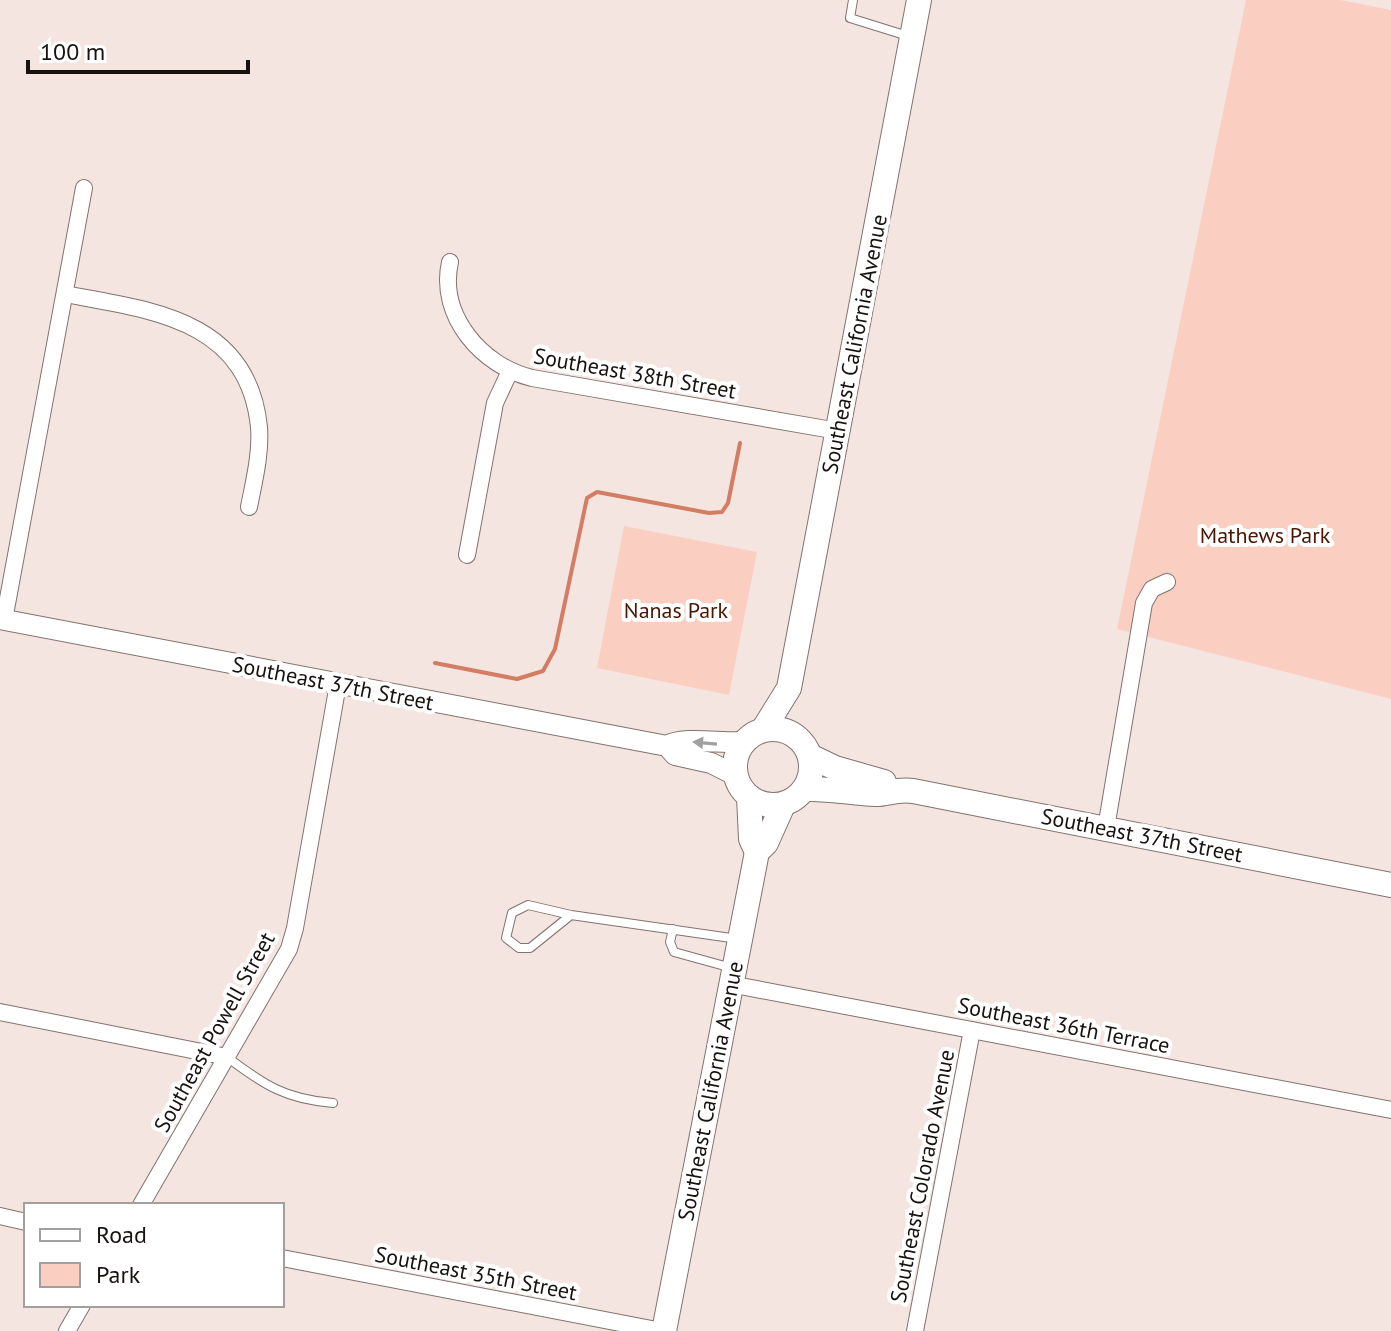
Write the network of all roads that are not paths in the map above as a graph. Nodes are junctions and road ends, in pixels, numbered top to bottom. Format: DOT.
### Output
graph roads {
  1 [pos="853,0"];
  2 [pos="919,0"];
  3 [pos="912,37"];
  4 [pos="84,188"];
  5 [pos="450,262"];
  6 [pos="65,294"];
  7 [pos="510,371"];
  8 [pos="838,431"];
  9 [pos="249,507"];
  10 [pos="467,555"];
  11 [pos="1167,582"];
  12 [pos="2,620"];
  13 [pos="338,684"];
  14 [pos="789,688"];
  15 [pos="754,736"];
  16 [pos="667,746"];
  17 [pos="804,747"];
  18 [pos="735,775"];
  19 [pos="805,789"];
  20 [pos="892,789"];
  21 [pos="749,797"];
  22 [pos="783,805"];
  23 [pos="1106,828"];
  24 [pos="757,852"];
  25 [pos="1391,885"];
  26 [pos="571,915"];
  27 [pos="673,929"];
  28 [pos="739,939"];
  29 [pos="731,976"];
  30 [pos="0,1012"];
  31 [pos="972,1030"];
  32 [pos="227,1057"];
  33 [pos="333,1103"];
  34 [pos="1391,1110"];
  35 [pos="142,1203"];
  36 [pos="0,1216"];
  37 [pos="24,1222"];
  38 [pos="284,1258"];
  39 [pos="81,1307"];
  40 [pos="67,1331"];
  41 [pos="663,1331"];
  42 [pos="915,1331"];
  1 -- 3 [label="lane"];
  2 -- 3 [label="main road, Southeast California Avenue"];
  3 -- 8 [label="main road, Southeast California Avenue"];
  4 -- 6 [label="street"];
  5 -- 7 [label="street, Southeast 38th Street"];
  6 -- 9 [label="street"];
  6 -- 12 [label="street"];
  7 -- 8 [label="street, Southeast 38th Street"];
  7 -- 10 [label="street"];
  8 -- 14 [label="main road, Southeast California Avenue"];
  11 -- 23 [label="street"];
  12 -- 13 [label="street, Southeast 37th Street"];
  13 -- 16 [label="street, Southeast 37th Street"];
  13 -- 32 [label="street, Southeast Powell Street"];
  14 -- 15 [label="main road, Southeast California Avenue"];
  14 -- 17 [label="main road, Southeast California Avenue"];
  15 -- 16 [label="street, Southeast 37th Street, one-way"];
  15 -- 17 [label="main road"];
  15 -- 18 [label="main road"];
  16 -- 18 [label="street, Southeast 37th Street"];
  17 -- 19 [label="main road"];
  17 -- 20 [label="main road, Southeast 37th Street"];
  18 -- 21 [label="main road"];
  19 -- 20 [label="main road, Southeast 37th Street"];
  19 -- 22 [label="main road"];
  20 -- 23 [label="main road, Southeast 37th Street"];
  21 -- 22 [label="main road"];
  21 -- 24 [label="main road, Southeast California Avenue"];
  22 -- 24 [label="main road, Southeast California Avenue"];
  23 -- 25 [label="main road, Southeast 37th Street"];
  24 -- 28 [label="main road, Southeast California Avenue"];
  26 -- 26 [label="lane"];
  26 -- 27 [label="lane"];
  27 -- 28 [label="lane"];
  27 -- 29 [label="lane"];
  28 -- 29 [label="main road, Southeast California Avenue"];
  29 -- 31 [label="street, Southeast 36th Terrace"];
  29 -- 41 [label="main road, Southeast California Avenue"];
  30 -- 32 [label="street"];
  31 -- 34 [label="street, Southeast 36th Terrace"];
  31 -- 42 [label="street, Southeast Colorado Avenue"];
  32 -- 33 [label="lane"];
  32 -- 35 [label="street, Southeast Powell Street"];
  36 -- 37 [label="street"];
  38 -- 41 [label="street, Southeast 35th Street"];
  39 -- 40 [label="street"];
}
